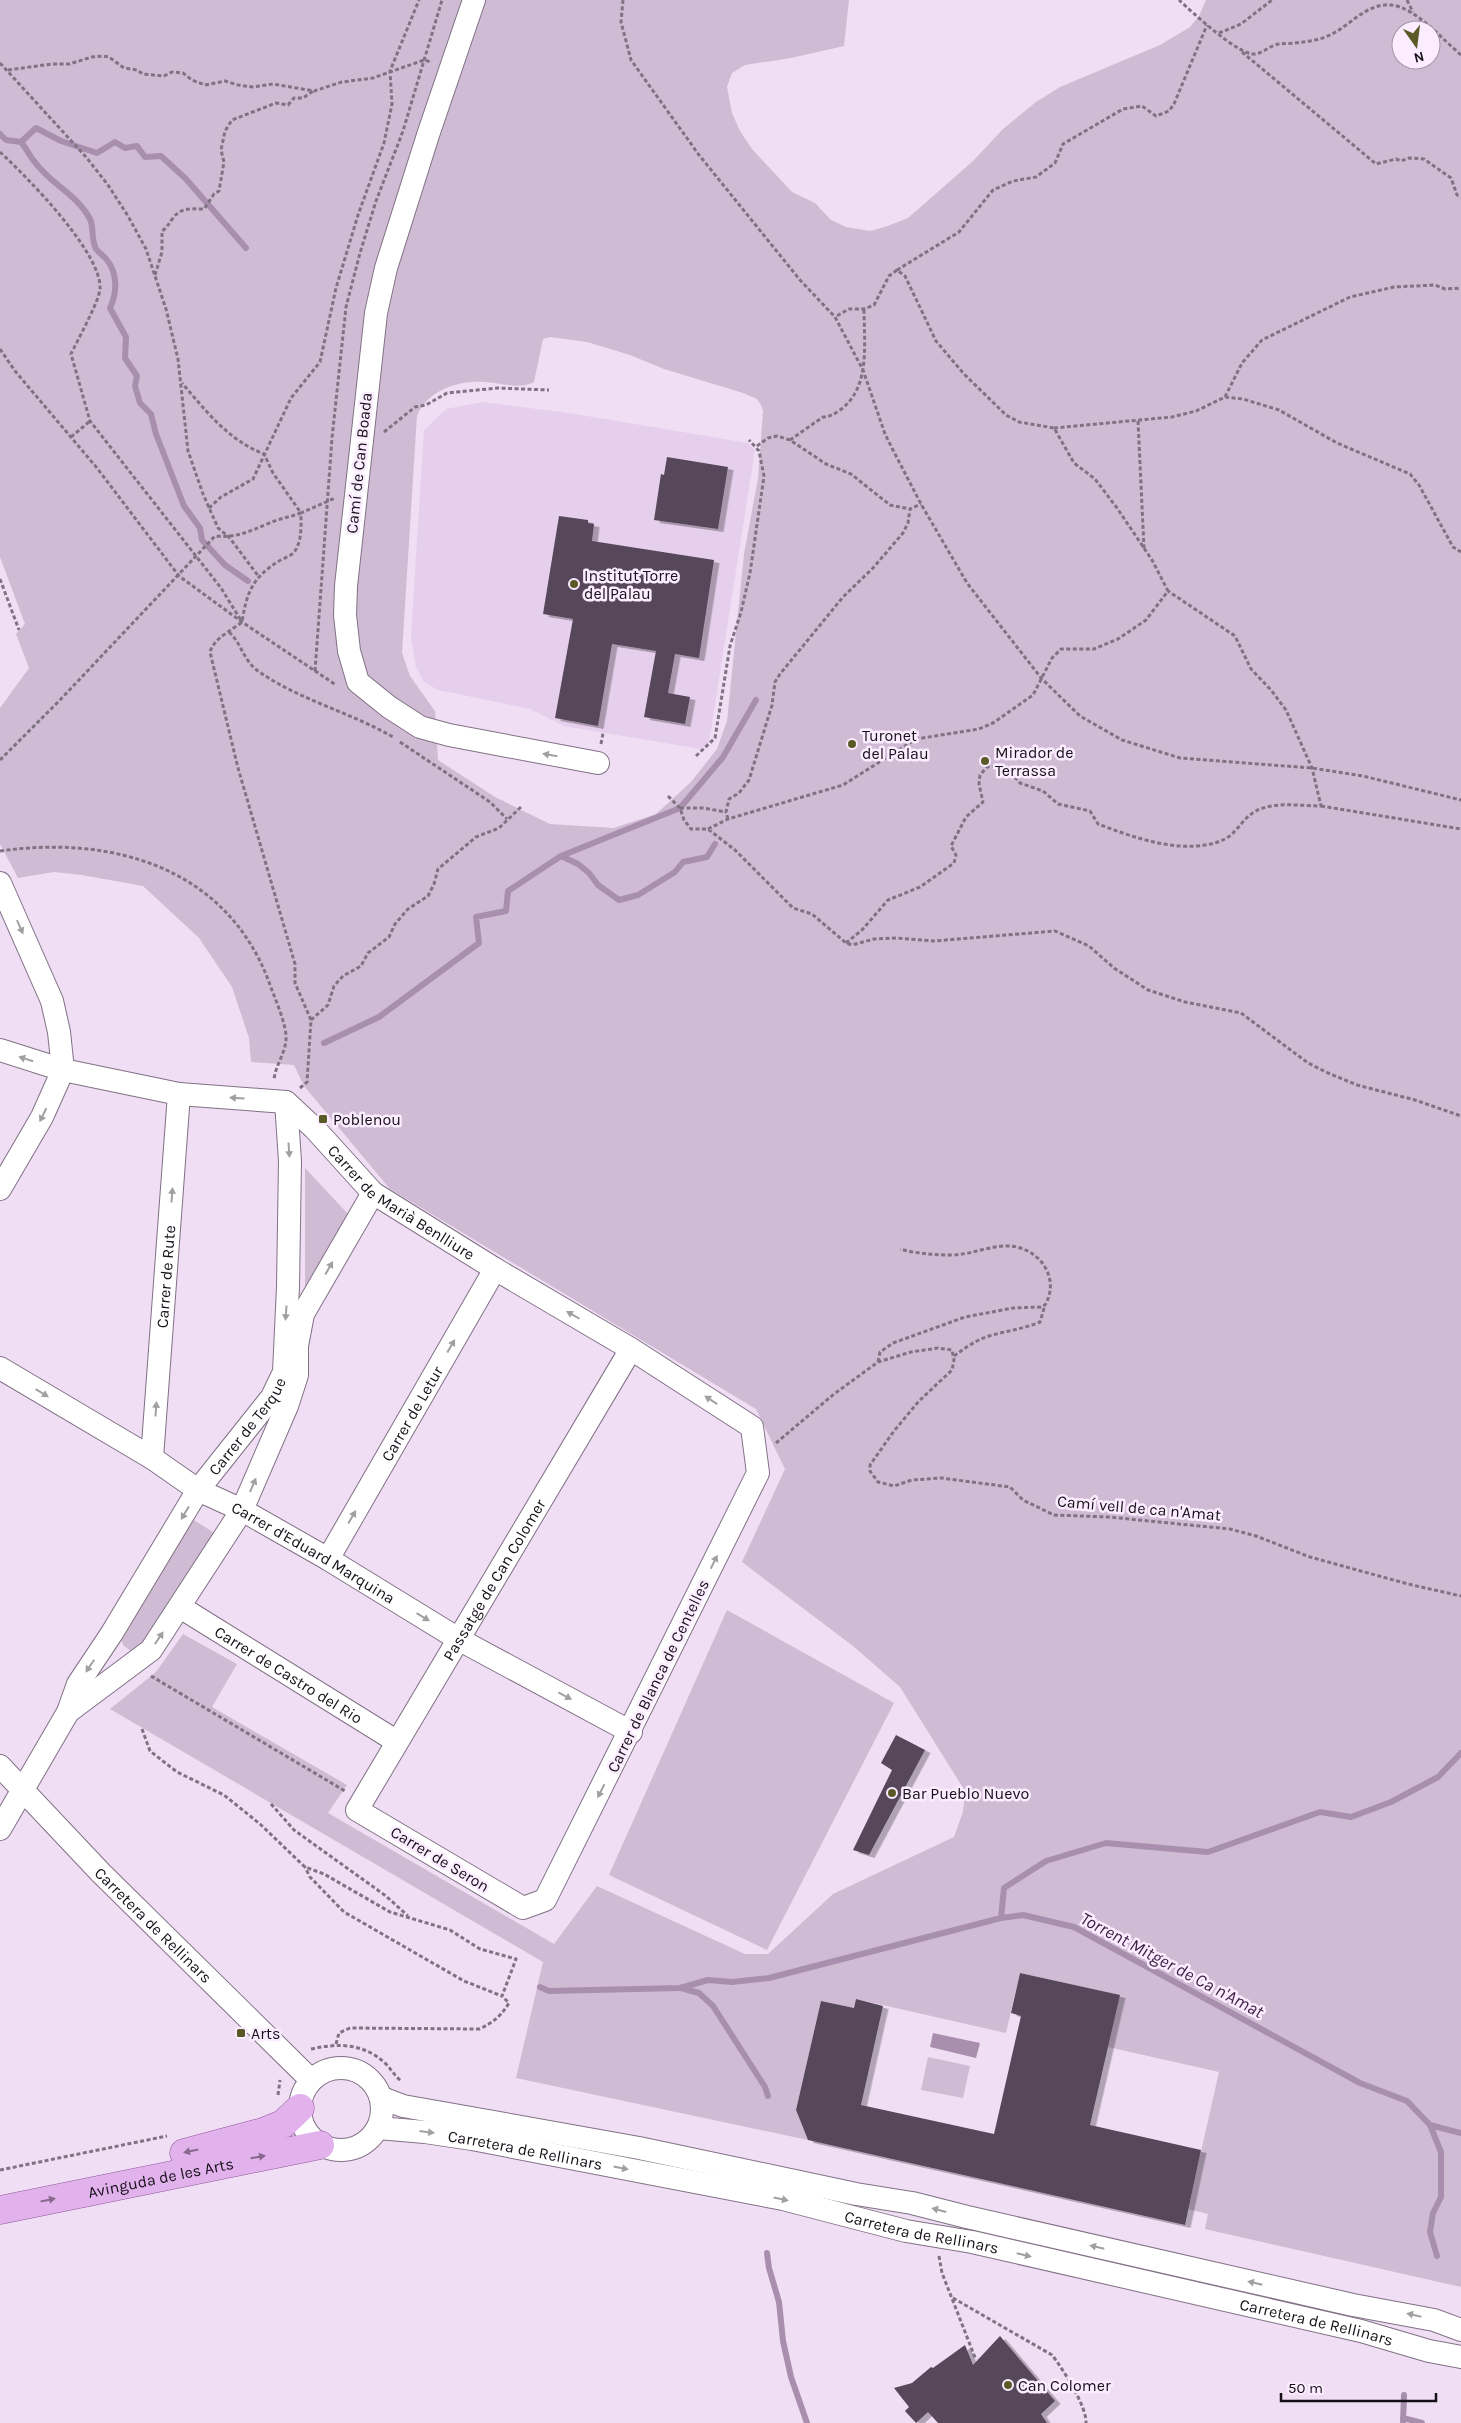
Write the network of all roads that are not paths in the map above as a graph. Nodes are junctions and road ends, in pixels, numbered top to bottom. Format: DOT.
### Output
graph roads {
  1 [pos="474,0"];
  2 [pos="598,763"];
  3 [pos="0,883"];
  4 [pos="0,1050"];
  5 [pos="63,1070"];
  6 [pos="179,1094"];
  7 [pos="279,1101"];
  8 [pos="0,1189"];
  9 [pos="373,1193"];
  10 [pos="495,1269"];
  11 [pos="631,1349"];
  12 [pos="0,1368"];
  13 [pos="152,1458"];
  14 [pos="758,1473"];
  15 [pos="198,1490"];
  16 [pos="242,1510"];
  17 [pos="328,1559"];
  18 [pos="180,1607"];
  19 [pos="112,1633"];
  20 [pos="460,1640"];
  21 [pos="142,1667"];
  22 [pos="68,1712"];
  23 [pos="631,1732"];
  24 [pos="396,1742"];
  25 [pos="0,1766"];
  26 [pos="24,1791"];
  27 [pos="353,1801"];
  28 [pos="0,1829"];
  29 [pos="523,1908"];
  30 [pos="311,2080"];
  31 [pos="382,2098"];
  32 [pos="288,2104"];
  33 [pos="378,2128"];
  34 [pos="320,2145"];
  35 [pos="0,2191"];
  36 [pos="0,2210"];
  37 [pos="1461,2330"];
  38 [pos="1461,2358"];
  2 -- 1 [label="street, Camí de Can Boada, one-way"];
  3 -- 5 [label="street, one-way"];
  5 -- 4 [label="street, one-way"];
  5 -- 6 [label="street"];
  5 -- 8 [label="street, one-way"];
  7 -- 6 [label="street, one-way"];
  13 -- 6 [label="street, Carrer de Rute, one-way"];
  7 -- 9 [label="street, Carrer de Marià Benlliure"];
  7 -- 15 [label="street, Carrer de Terque, one-way"];
  9 -- 10 [label="street, Carrer de Marià Benlliure"];
  16 -- 9 [label="street, Carrer de Terque, one-way"];
  11 -- 10 [label="street, Carrer de Marià Benlliure, one-way"];
  17 -- 10 [label="street, Carrer de Letur, one-way"];
  14 -- 11 [label="street, Carrer de Marià Benlliure, one-way"];
  11 -- 20 [label="street, Passatge de Can Colomer"];
  12 -- 13 [label="street, Carrer d'Eduard Marquina, one-way"];
  13 -- 15 [label="street, Carrer d'Eduard Marquina"];
  23 -- 14 [label="street, Carrer de Blanca de Centelles, one-way"];
  15 -- 16 [label="street, Carrer d'Eduard Marquina"];
  15 -- 19 [label="street, Carrer de Terque, one-way"];
  16 -- 17 [label="street, Carrer d'Eduard Marquina"];
  16 -- 18 [label="street, Carrer de Terque"];
  17 -- 20 [label="street, Carrer d'Eduard Marquina, one-way"];
  21 -- 18 [label="street, Carrer de Terque, one-way"];
  18 -- 24 [label="street, Carrer de Castro del Rio"];
  19 -- 21 [label="street"];
  19 -- 22 [label="street, Carrer de Terque, one-way"];
  20 -- 23 [label="street, Carrer d'Eduard Marquina, one-way"];
  20 -- 24 [label="street, Passatge de Can Colomer"];
  21 -- 22 [label="street, Carrer de Terque"];
  22 -- 26 [label="street, Carrer de Terque"];
  23 -- 29 [label="street, Carrer de Blanca de Centelles, one-way"];
  24 -- 27 [label="street, Passatge de Can Colomer"];
  25 -- 26 [label="street, Carretera de Rellinars"];
  26 -- 28 [label="street, Carrer de Terque"];
  26 -- 30 [label="street, Carretera de Rellinars"];
  27 -- 29 [label="street, Carrer de Seron"];
  30 -- 31 [label="street"];
  30 -- 32 [label="street"];
  31 -- 33 [label="street"];
  37 -- 31 [label="street, Carretera de Rellinars, one-way"];
  32 -- 34 [label="street"];
  32 -- 35 [label="main road, Avinguda de les Arts, one-way"];
  33 -- 34 [label="street"];
  33 -- 38 [label="street, Carretera de Rellinars, one-way"];
  36 -- 34 [label="main road, Avinguda de les Arts, one-way"];
}
